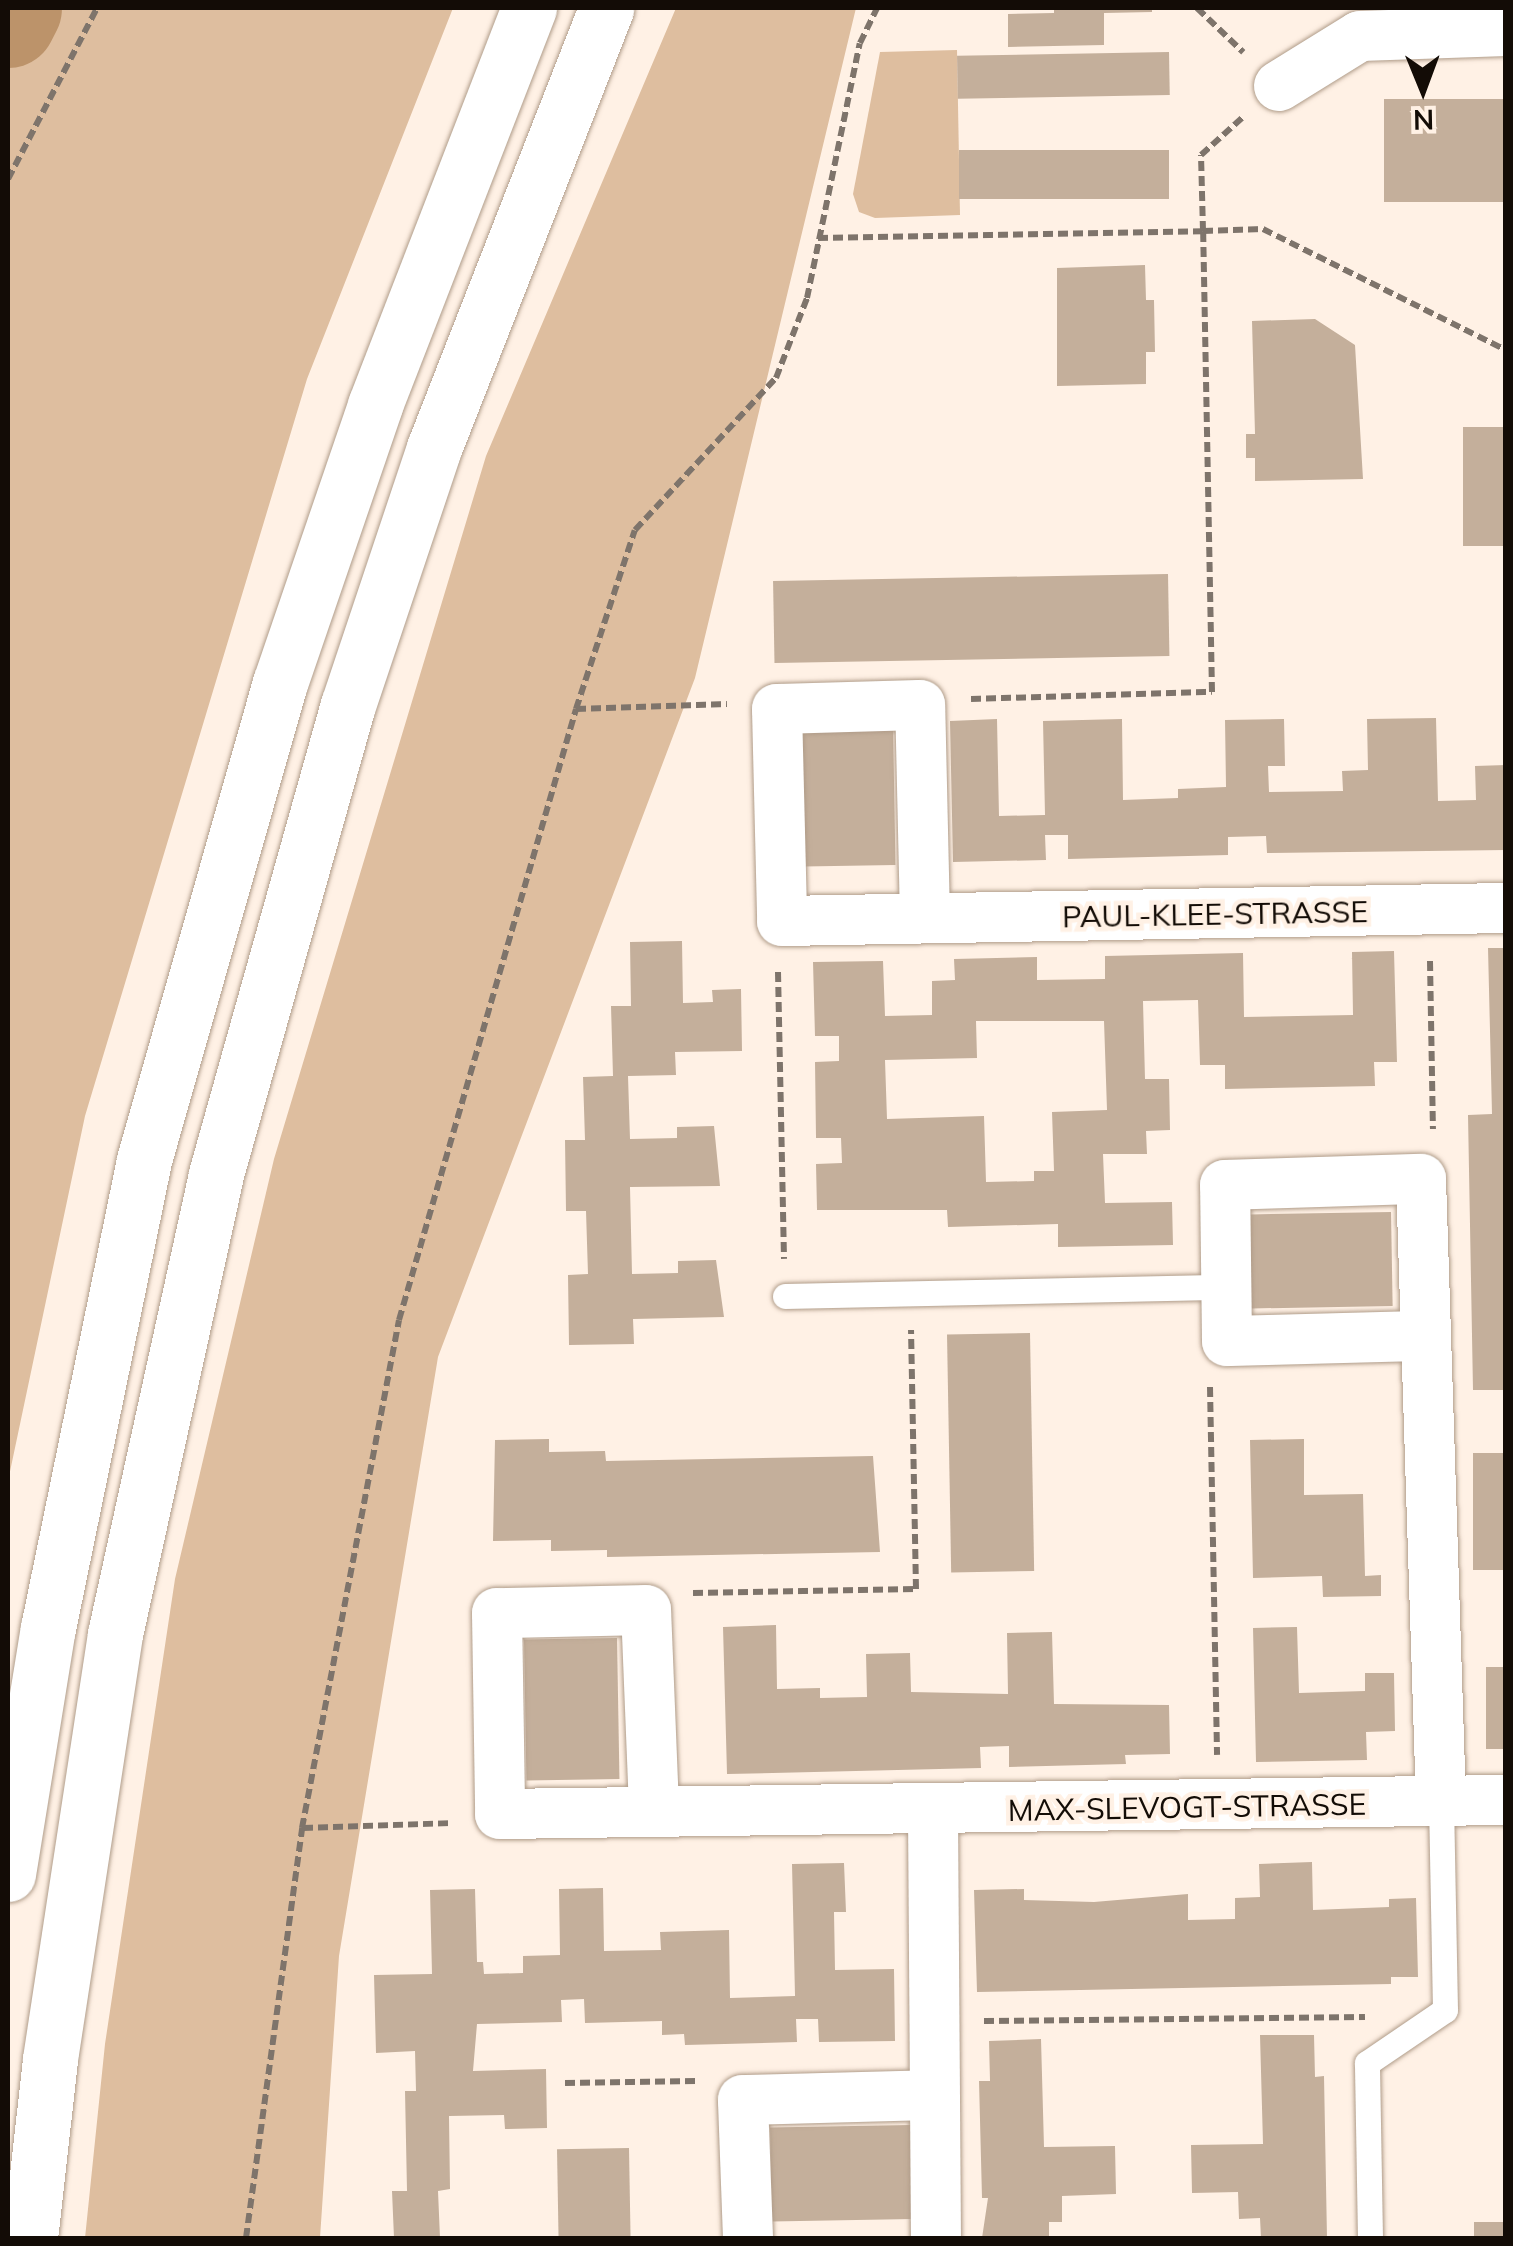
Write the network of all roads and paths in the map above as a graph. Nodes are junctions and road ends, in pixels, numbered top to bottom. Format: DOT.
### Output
graph roads {
  1 [pos="97,8"];
  2 [pos="530,8"];
  3 [pos="606,8"];
  4 [pos="878,8"];
  5 [pos="1197,8"];
  6 [pos="1506,31"];
  7 [pos="1279,86"];
  8 [pos="8,180"];
  9 [pos="1203,231"];
  10 [pos="818,238"];
  11 [pos="1506,350"];
  12 [pos="920,705"];
  13 [pos="576,709"];
  14 [pos="778,709"];
  15 [pos="1506,908"];
  16 [pos="1429,910"];
  17 [pos="925,918"];
  18 [pos="782,921"];
  19 [pos="1421,1180"];
  20 [pos="1226,1287"];
  21 [pos="910,1293"];
  22 [pos="785,1296"];
  23 [pos="1422,1336"];
  24 [pos="1227,1341"];
  25 [pos="646,1610"];
  26 [pos="1506,1800"];
  27 [pos="1441,1802"];
  28 [pos="1218,1806"];
  29 [pos="654,1808"];
  30 [pos="933,1812"];
  31 [pos="500,1814"];
  32 [pos="302,1828"];
  33 [pos="8,1874"];
  34 [pos="938,2022"];
  35 [pos="1406,2036"];
  36 [pos="565,2084"];
  37 [pos="933,2094"];
  38 [pos="743,2100"];
  39 [pos="30,2238"];
  40 [pos="246,2238"];
  41 [pos="748,2238"];
  42 [pos="936,2238"];
  43 [pos="1370,2238"];
  1 -- 8 [label="path"];
  2 -- 33 [label="highway"];
  3 -- 39 [label="highway"];
  4 -- 10 [label="path"];
  5 -- 7 [label="path"];
  6 -- 7 [label="street"];
  7 -- 9 [label="path"];
  9 -- 10 [label="path"];
  9 -- 11 [label="path"];
  9 -- 12 [label="path"];
  10 -- 13 [label="path"];
  12 -- 14 [label="street"];
  12 -- 17 [label="street"];
  13 -- 14 [label="path"];
  13 -- 32 [label="path"];
  14 -- 18 [label="street"];
  15 -- 16 [label="street, PAUL-KLEE-STRASSE"];
  16 -- 17 [label="street, PAUL-KLEE-STRASSE"];
  16 -- 19 [label="path"];
  17 -- 18 [label="street, PAUL-KLEE-STRASSE"];
  18 -- 22 [label="path"];
  19 -- 20 [label="street"];
  19 -- 23 [label="street"];
  20 -- 21 [label="lane"];
  20 -- 24 [label="street"];
  21 -- 22 [label="lane"];
  21 -- 25 [label="path"];
  23 -- 24 [label="street"];
  23 -- 27 [label="street"];
  24 -- 28 [label="path"];
  25 -- 29 [label="street"];
  25 -- 31 [label="street"];
  26 -- 27 [label="street, MAX-SLEVOGT-STRASSE"];
  27 -- 28 [label="street, MAX-SLEVOGT-STRASSE"];
  27 -- 35 [label="lane"];
  28 -- 30 [label="street, MAX-SLEVOGT-STRASSE"];
  29 -- 30 [label="street, MAX-SLEVOGT-STRASSE"];
  29 -- 31 [label="street, MAX-SLEVOGT-STRASSE"];
  30 -- 34 [label="street"];
  31 -- 32 [label="path"];
  32 -- 40 [label="path"];
  34 -- 35 [label="path"];
  34 -- 37 [label="street"];
  35 -- 43 [label="lane"];
  36 -- 38 [label="path"];
  37 -- 38 [label="street"];
  37 -- 42 [label="street"];
  38 -- 41 [label="street"];
}
